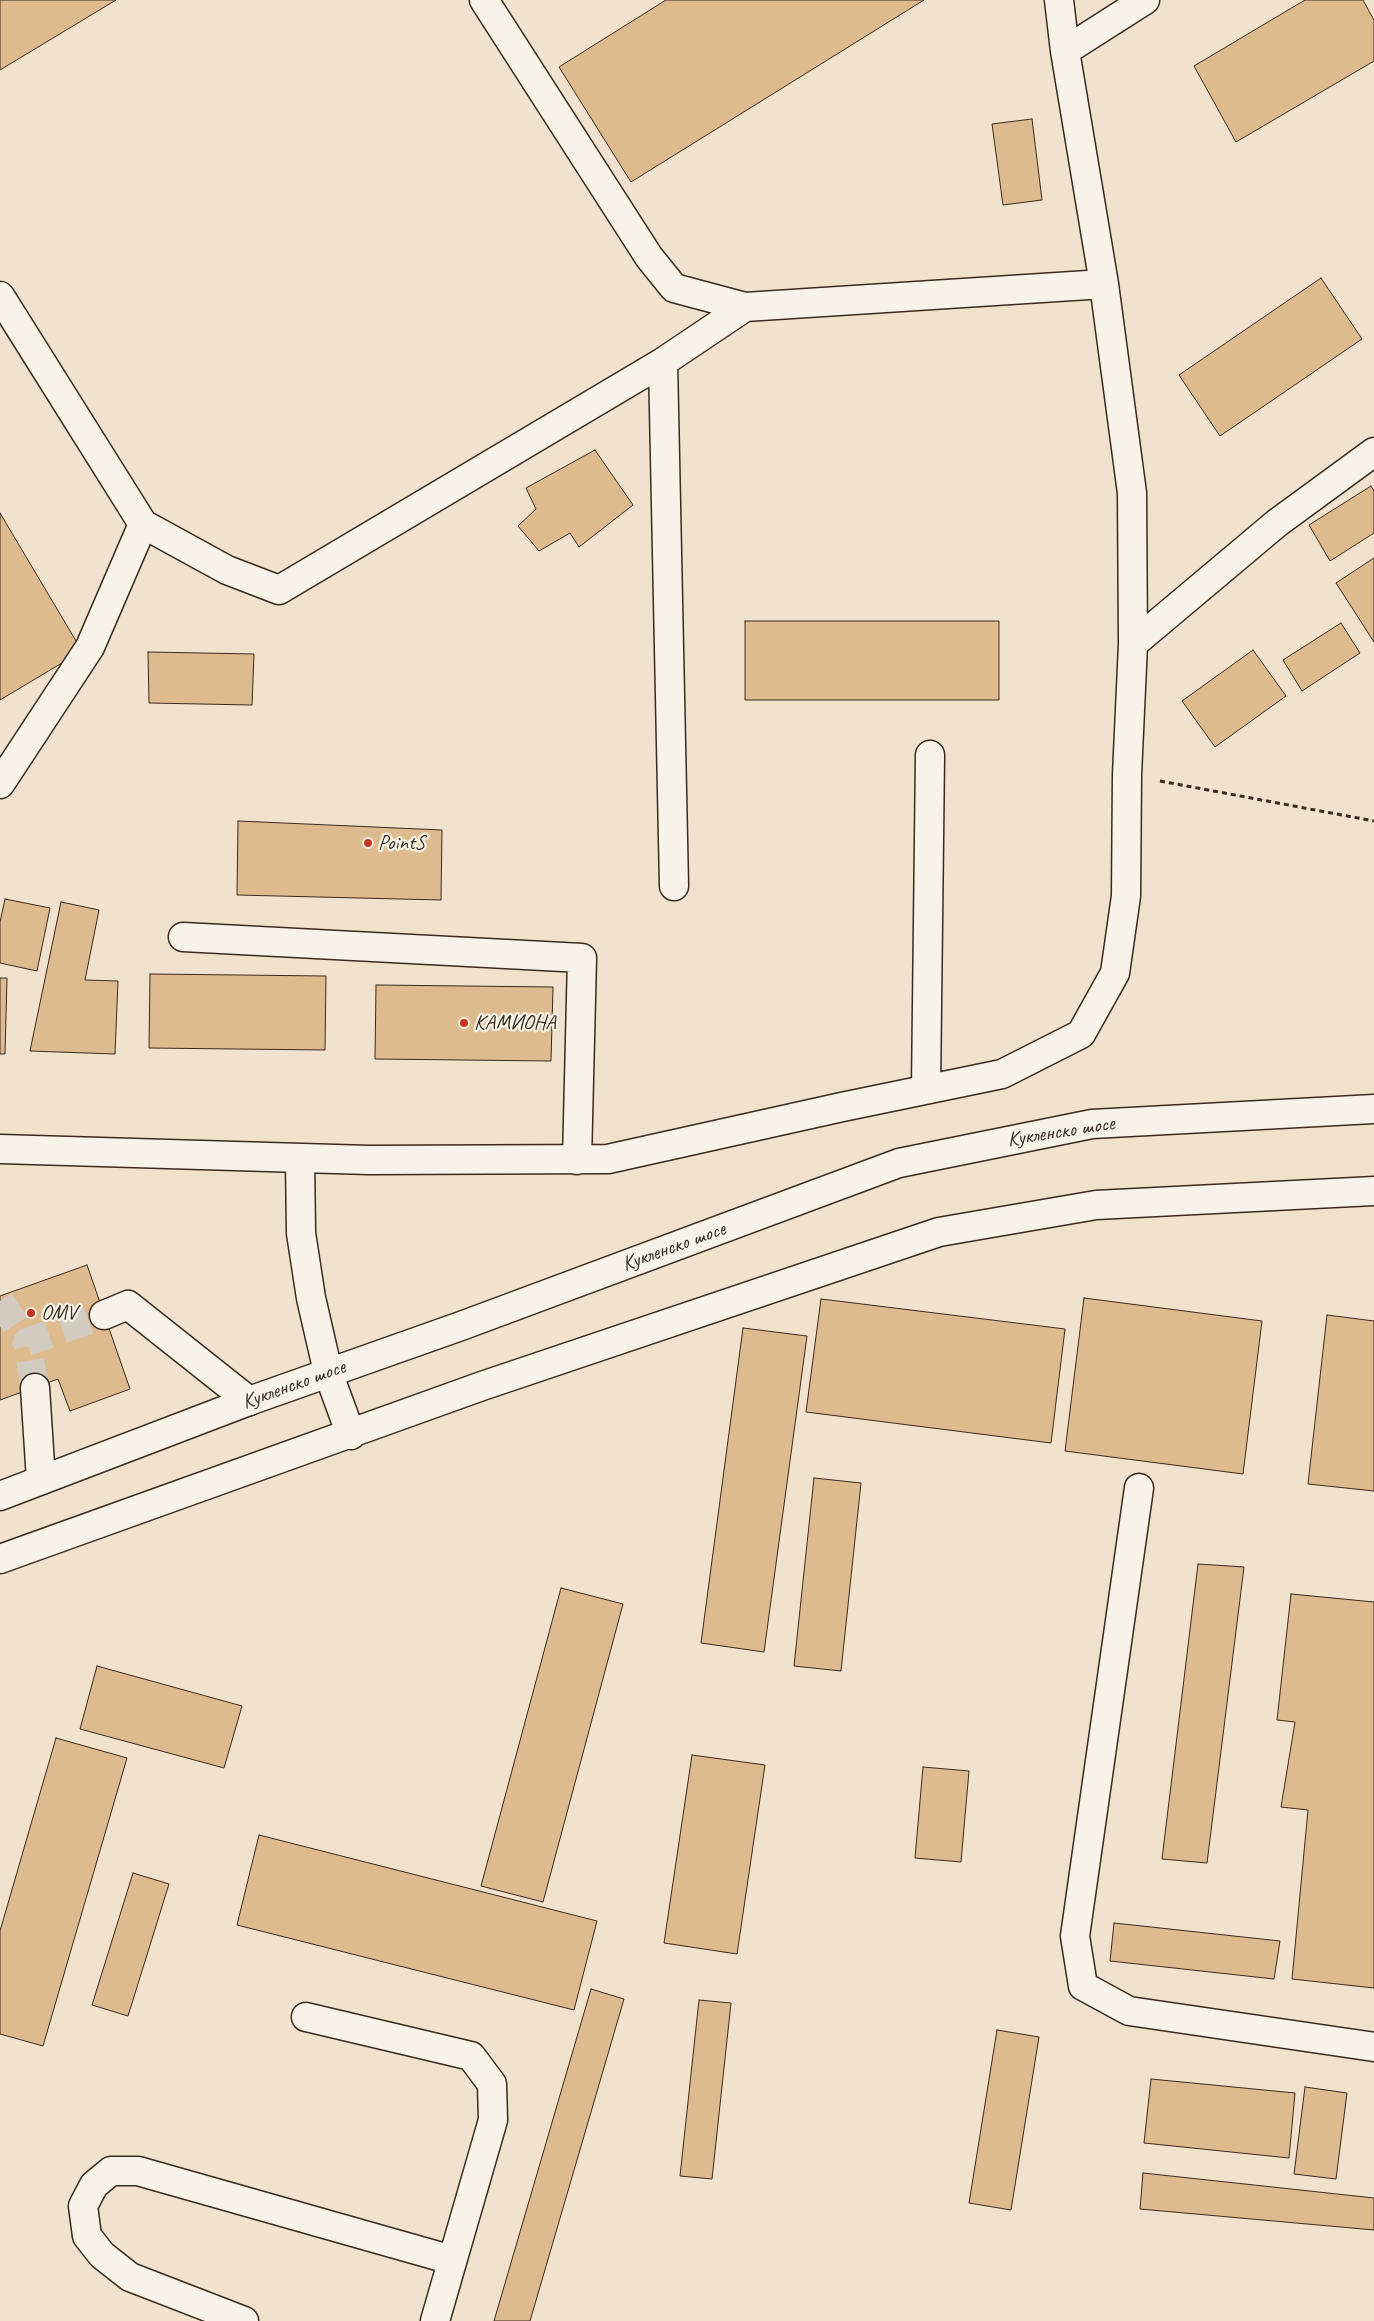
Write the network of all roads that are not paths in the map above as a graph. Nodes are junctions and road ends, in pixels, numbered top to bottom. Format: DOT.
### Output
graph roads {
  1 [pos="484,0"];
  2 [pos="1059,0"];
  3 [pos="1145,0"];
  4 [pos="1065,51"];
  5 [pos="1104,284"];
  6 [pos="0,296"];
  7 [pos="745,307"];
  8 [pos="663,362"];
  9 [pos="1374,452"];
  10 [pos="143,524"];
  11 [pos="1133,644"];
  12 [pos="930,755"];
  13 [pos="0,784"];
  14 [pos="674,886"];
  15 [pos="183,937"];
  16 [pos="926,1090"];
  17 [pos="1374,1109"];
  18 [pos="0,1149"];
  19 [pos="300,1159"];
  20 [pos="578,1160"];
  21 [pos="1374,1190"];
  22 [pos="104,1315"];
  23 [pos="328,1372"];
  24 [pos="35,1388"];
  25 [pos="249,1401"];
  26 [pos="351,1435"];
  27 [pos="0,1477"];
  28 [pos="41,1480"];
  29 [pos="1140,1488"];
  30 [pos="0,1496"];
  31 [pos="0,1559"];
  32 [pos="306,2018"];
  33 [pos="1374,2046"];
  34 [pos="452,2260"];
  35 [pos="244,2321"];
  36 [pos="435,2321"];
  1 -- 7 [label="main road"];
  2 -- 4 [label="main road"];
  3 -- 4 [label="main road"];
  4 -- 5 [label="main road"];
  5 -- 7 [label="main road"];
  5 -- 11 [label="main road"];
  6 -- 10 [label="main road"];
  7 -- 8 [label="main road"];
  8 -- 10 [label="main road"];
  8 -- 14 [label="main road"];
  9 -- 11 [label="main road"];
  10 -- 13 [label="main road"];
  11 -- 16 [label="main road"];
  12 -- 16 [label="main road"];
  15 -- 20 [label="main road"];
  16 -- 20 [label="main road"];
  17 -- 23 [label="main road, Кукленско шосе"];
  18 -- 19 [label="main road"];
  19 -- 20 [label="main road"];
  19 -- 23 [label="main road"];
  21 -- 26 [label="main road"];
  22 -- 25 [label="main road"];
  23 -- 25 [label="main road, Кукленско шосе"];
  23 -- 26 [label="main road"];
  24 -- 28 [label="main road"];
  25 -- 28 [label="main road, Кукленско шосе"];
  26 -- 31 [label="main road"];
  27 -- 28 [label="main road"];
  28 -- 30 [label="main road, Кукленско шосе"];
  29 -- 33 [label="main road"];
  32 -- 34 [label="main road"];
  34 -- 35 [label="main road"];
  34 -- 36 [label="main road"];
}
